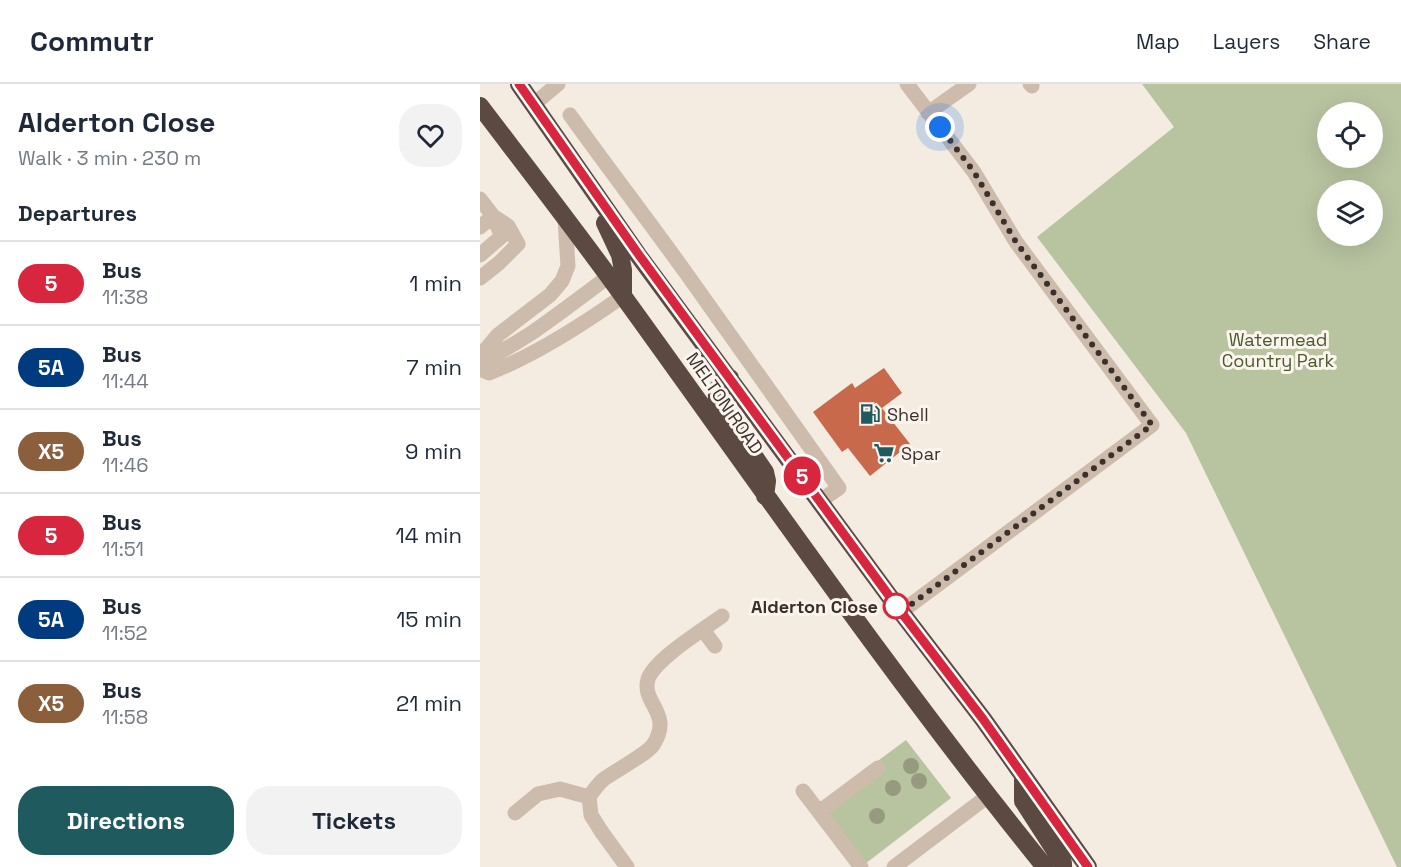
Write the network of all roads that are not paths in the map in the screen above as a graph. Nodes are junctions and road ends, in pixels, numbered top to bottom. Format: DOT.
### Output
graph roads {
  1 [pos="519,84"];
  2 [pos="558,84"];
  3 [pos="907,84"];
  4 [pos="969,84"];
  5 [pos="534,104"];
  6 [pos="480,106"];
  7 [pos="928,112"];
  8 [pos="570,115"];
  9 [pos="607,167"];
  10 [pos="586,181"];
  11 [pos="480,199"];
  12 [pos="493,216"];
  13 [pos="565,219"];
  14 [pos="480,227"];
  15 [pos="480,255"];
  16 [pos="651,271"];
  17 [pos="616,275"];
  18 [pos="480,278"];
  19 [pos="623,296"];
  20 [pos="480,357"];
  21 [pos="480,362"];
  22 [pos="480,369"];
  23 [pos="730,378"];
  24 [pos="773,397"];
  25 [pos="753,410"];
  26 [pos="765,496"];
  27 [pos="820,501"];
  28 [pos="901,612"];
  29 [pos="722,616"];
  30 [pos="703,630"];
  31 [pos="715,646"];
  32 [pos="878,768"];
  33 [pos="1023,775"];
  34 [pos="802,791"];
  35 [pos="987,796"];
  36 [pos="589,797"];
  37 [pos="819,812"];
  38 [pos="514,813"];
  39 [pos="627,867"];
  40 [pos="861,867"];
  41 [pos="894,867"];
  42 [pos="1045,867"];
  43 [pos="1062,867"];
  44 [pos="1088,867"];
  1 -- 5 [label="highway, MELTON ROAD"];
  2 -- 5 [label="street"];
  3 -- 7 [label="street"];
  4 -- 7 [label="street"];
  5 -- 10 [label="highway, MELTON ROAD"];
  6 -- 13 [label="highway, MELTON ROAD"];
  7 -- 28 [label="street"];
  8 -- 9 [label="street"];
  9 -- 10 [label="street"];
  9 -- 24 [label="street"];
  10 -- 16 [label="highway, MELTON ROAD"];
  10 -- 17 [label="highway"];
  11 -- 12 [label="street"];
  12 -- 14 [label="street"];
  12 -- 15 [label="street"];
  12 -- 18 [label="street"];
  13 -- 17 [label="highway, MELTON ROAD"];
  13 -- 20 [label="street"];
  16 -- 17 [label="highway"];
  16 -- 23 [label="highway, MELTON ROAD"];
  17 -- 19 [label="highway, MELTON ROAD"];
  17 -- 21 [label="street"];
  19 -- 22 [label="street"];
  19 -- 26 [label="highway, MELTON ROAD"];
  23 -- 25 [label="highway, MELTON ROAD"];
  23 -- 26 [label="highway"];
  24 -- 25 [label="street"];
  24 -- 27 [label="street"];
  25 -- 27 [label="highway, MELTON ROAD"];
  26 -- 35 [label="highway, MELTON ROAD"];
  27 -- 28 [label="highway, MELTON ROAD"];
  28 -- 33 [label="highway, MELTON ROAD"];
  29 -- 30 [label="street"];
  30 -- 31 [label="street"];
  30 -- 36 [label="street"];
  32 -- 37 [label="street"];
  33 -- 43 [label="highway"];
  33 -- 44 [label="highway, MELTON ROAD"];
  34 -- 37 [label="street"];
  35 -- 41 [label="street"];
  35 -- 42 [label="highway, MELTON ROAD"];
  36 -- 38 [label="street"];
  36 -- 39 [label="street"];
  37 -- 40 [label="street"];
}
